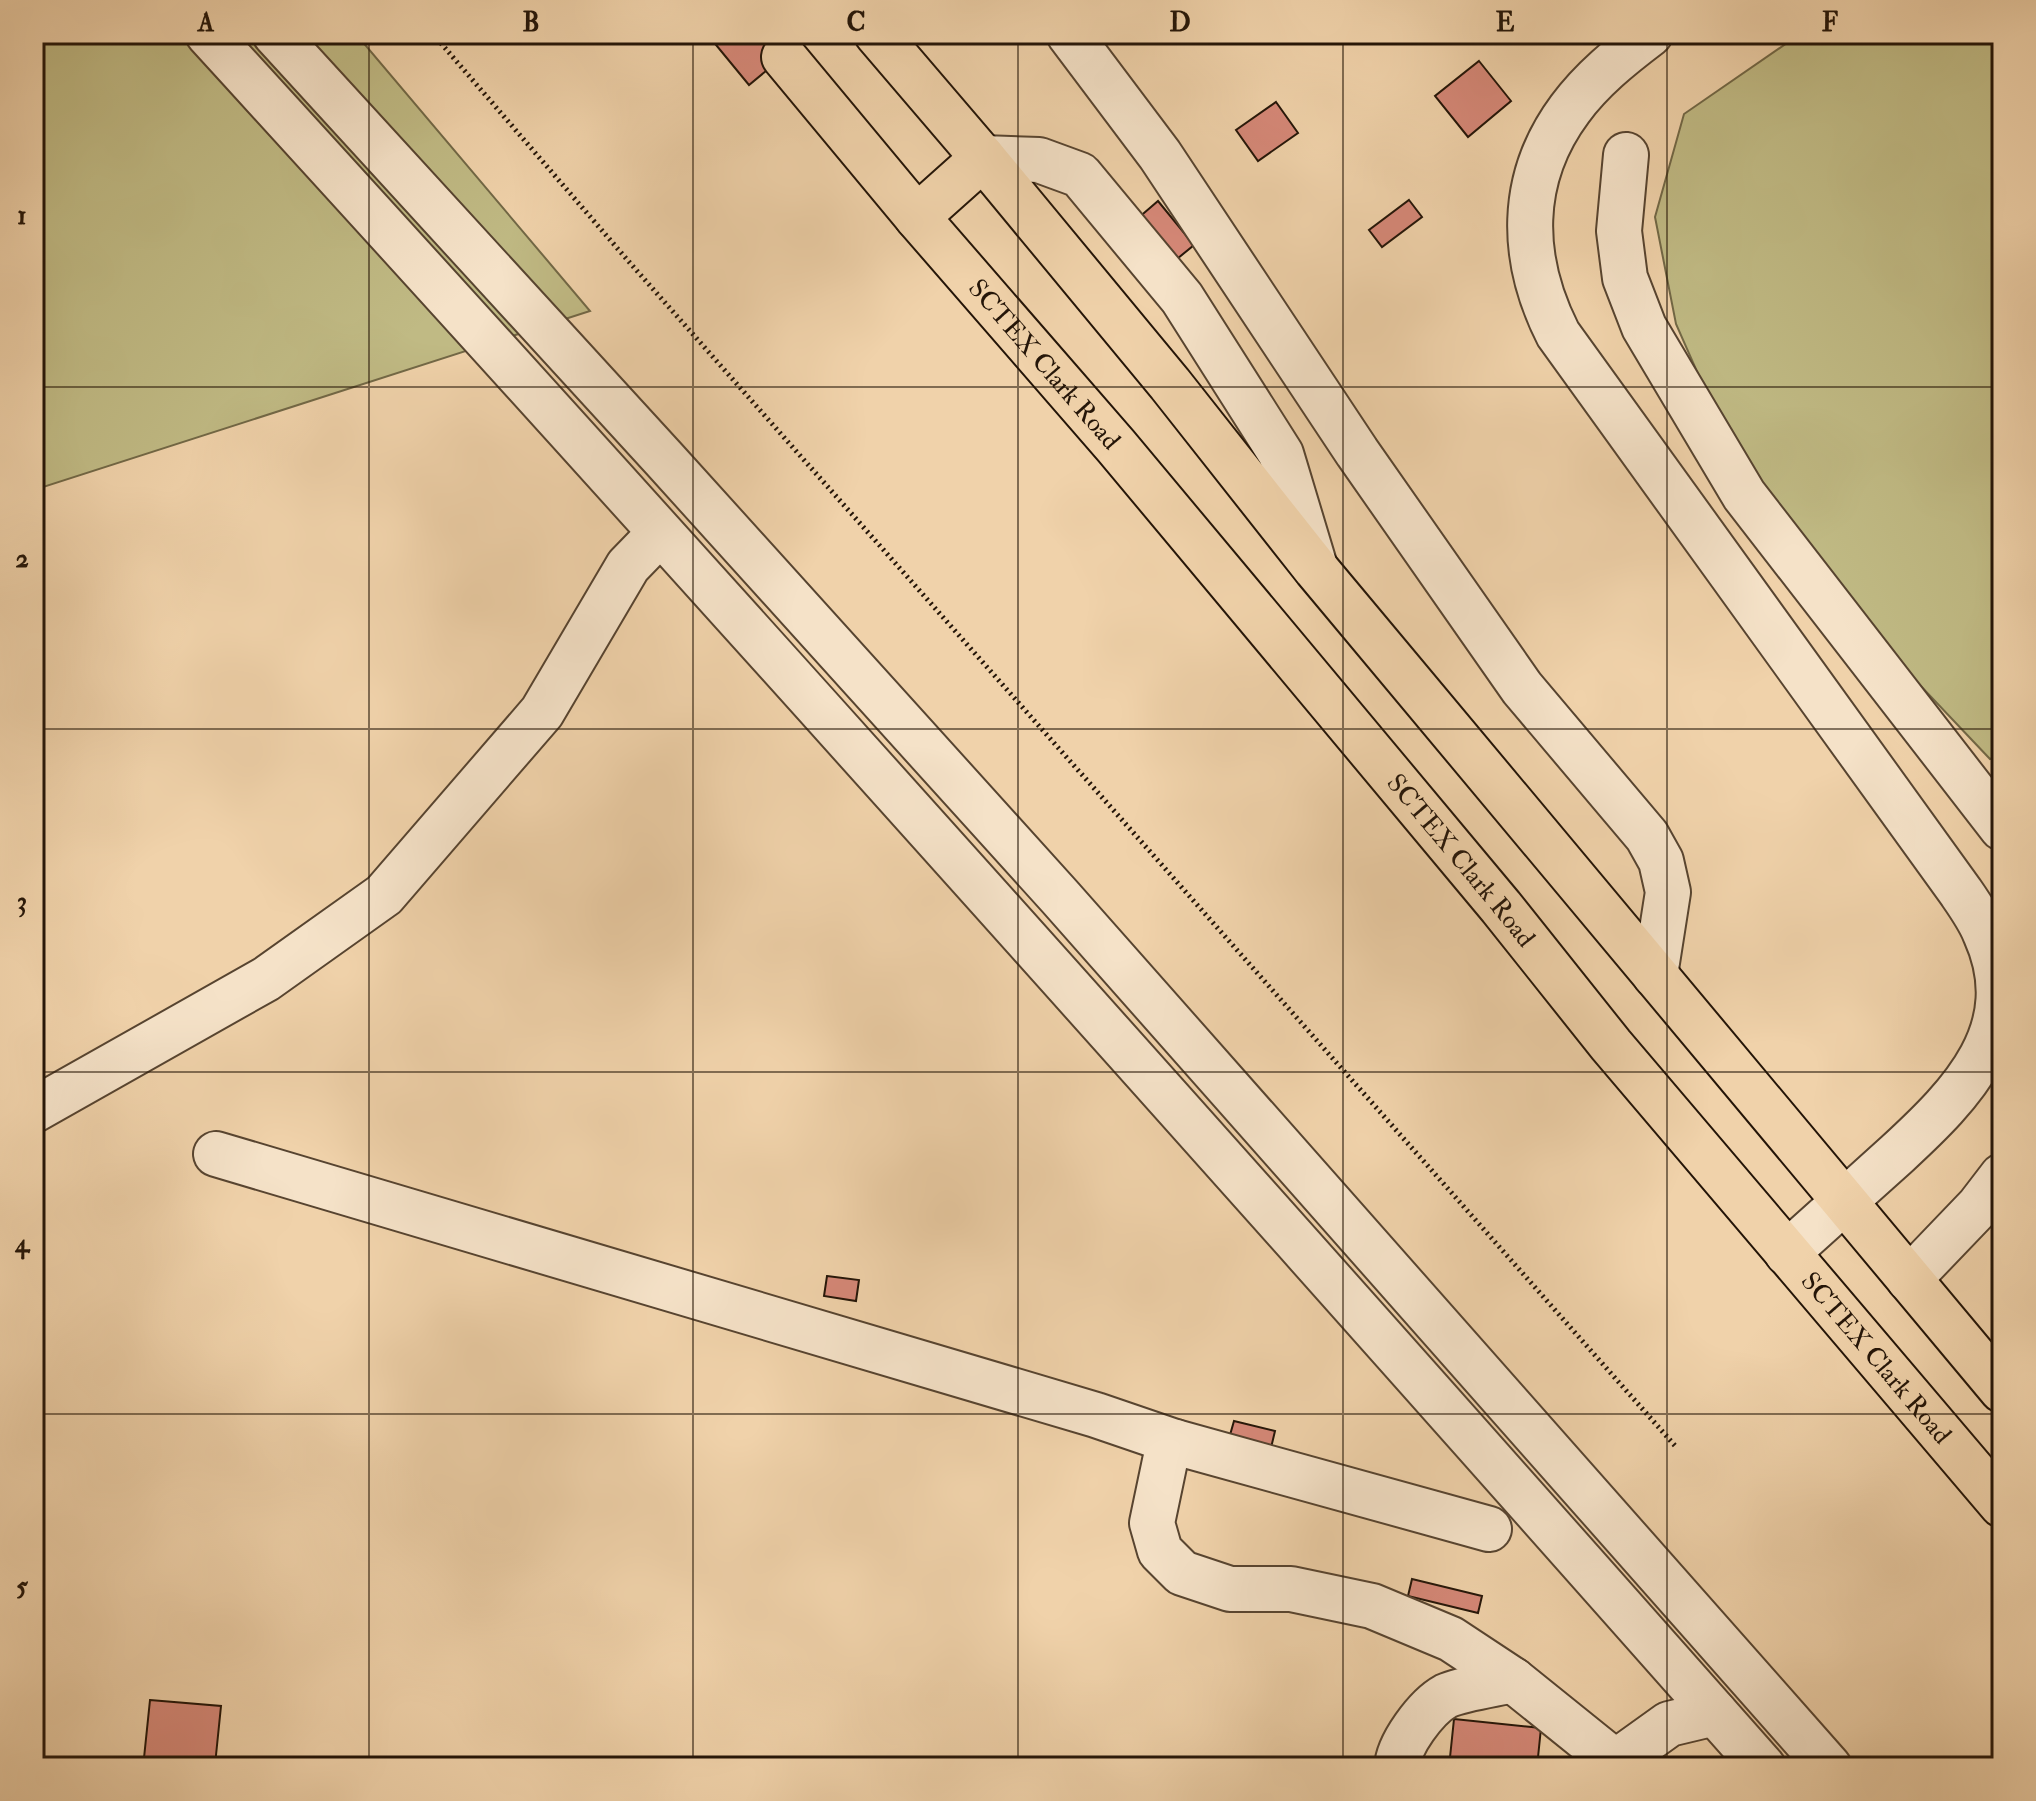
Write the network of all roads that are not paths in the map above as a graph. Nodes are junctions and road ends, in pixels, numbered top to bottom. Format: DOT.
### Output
graph roads {
  1 [pos="208,34"];
  2 [pos="275,34"];
  3 [pos="877,34"];
  4 [pos="1069,34"];
  5 [pos="1650,34"];
  6 [pos="784,57"];
  7 [pos="1626,155"];
  8 [pos="983,158"];
  9 [pos="917,217"];
  10 [pos="660,533"];
  11 [pos="1316,569"];
  12 [pos="2002,828"];
  13 [pos="1655,975"];
  14 [pos="34,1110"];
  15 [pos="216,1154"];
  16 [pos="2002,1176"];
  17 [pos="1845,1202"];
  18 [pos="1787,1253"];
  19 [pos="1909,1279"];
  20 [pos="2002,1390"];
  21 [pos="1170,1452"];
  22 [pos="2002,1505"];
  23 [pos="1489,1529"];
  24 [pos="1513,1680"];
  25 [pos="1715,1713"];
  26 [pos="1617,1765"];
  27 [pos="1397,1767"];
  28 [pos="1763,1767"];
  29 [pos="1829,1767"];
  1 -- 10 [label="street"];
  2 -- 29 [label="street"];
  3 -- 8 [label="main road"];
  4 -- 13 [label="street"];
  5 -- 17 [label="street"];
  6 -- 9 [label="main road, SCTEX Clark Road"];
  7 -- 12 [label="street"];
  8 -- 9 [label="main road"];
  8 -- 11 [label="main road"];
  8 -- 11 [label="street"];
  9 -- 18 [label="main road, SCTEX Clark Road"];
  10 -- 14 [label="street"];
  10 -- 25 [label="street"];
  11 -- 13 [label="main road"];
  13 -- 17 [label="main road"];
  15 -- 21 [label="street"];
  16 -- 19 [label="street"];
  17 -- 18 [label="street"];
  17 -- 19 [label="main road"];
  18 -- 22 [label="main road, SCTEX Clark Road"];
  19 -- 20 [label="main road"];
  21 -- 23 [label="street"];
  21 -- 24 [label="street"];
  24 -- 26 [label="street"];
  24 -- 27 [label="street"];
  25 -- 26 [label="street"];
  25 -- 28 [label="street"];
}
